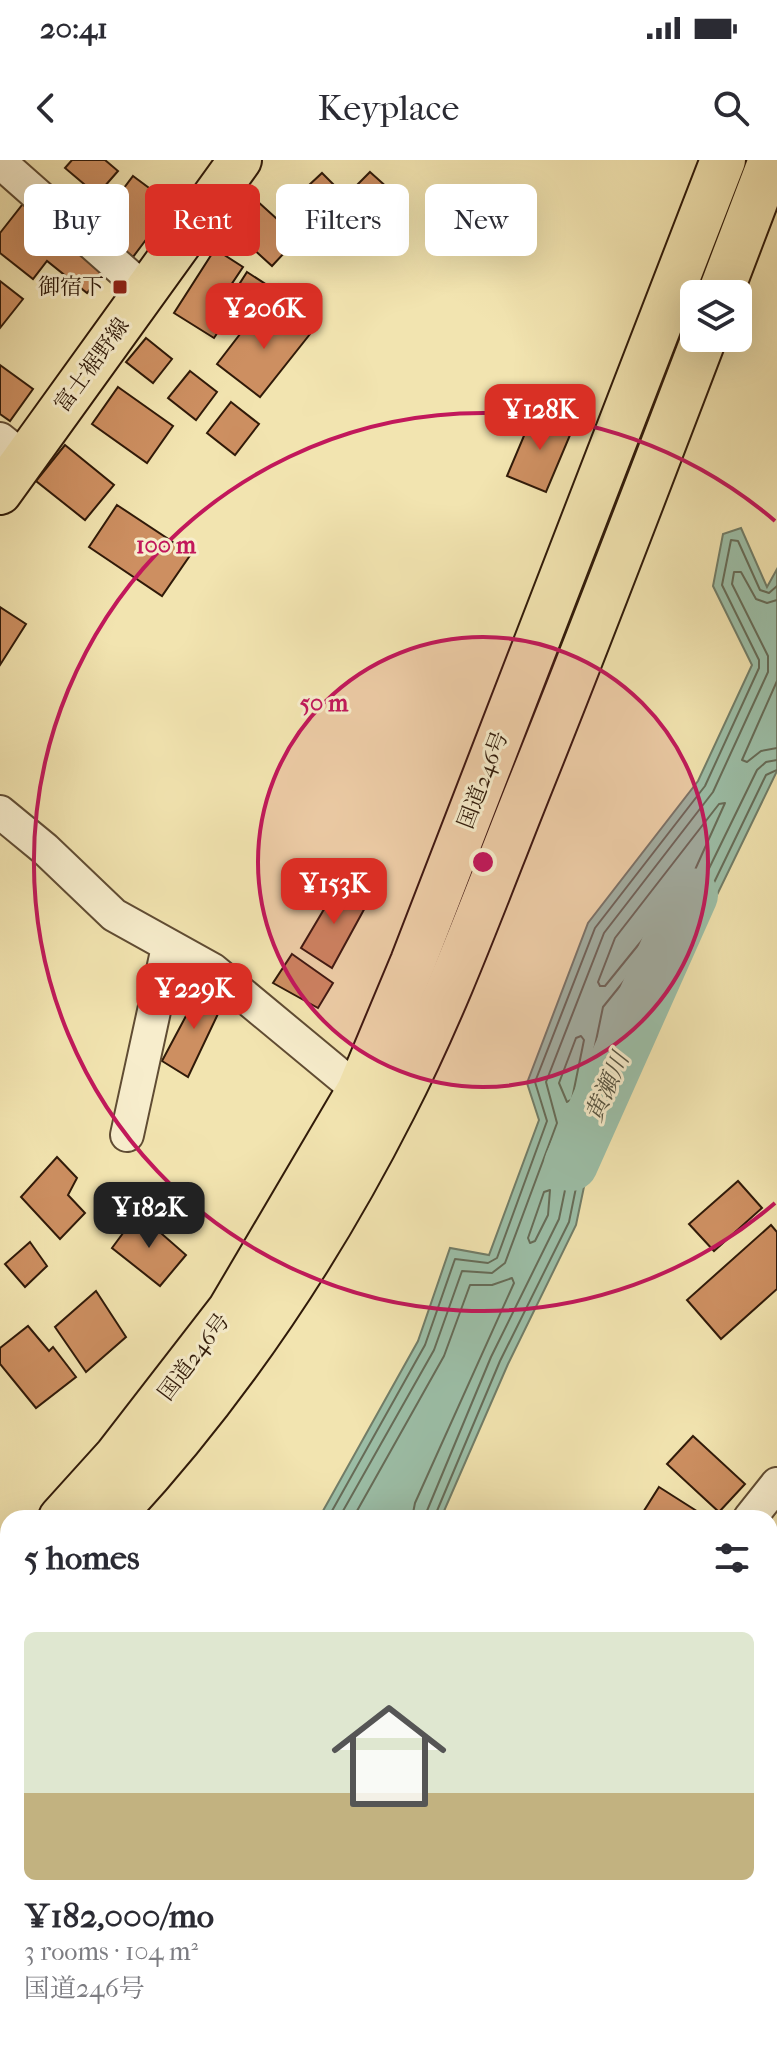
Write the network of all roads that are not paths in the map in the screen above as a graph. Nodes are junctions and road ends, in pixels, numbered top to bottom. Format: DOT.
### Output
graph roads {
  1 [pos="240,160"];
  2 [pos="723,160"];
  3 [pos="771,160"];
  4 [pos="0,162"];
  5 [pos="725,280"];
  6 [pos="146,291"];
  7 [pos="699,352"];
  8 [pos="12,449"];
  9 [pos="0,493"];
  10 [pos="0,812"];
  11 [pos="168,947"];
  12 [pos="359,1091"];
  13 [pos="127,1135"];
  14 [pos="216,1392"];
  15 [pos="777,1484"];
  16 [pos="68,1510"];
  17 [pos="117,1510"];
  18 [pos="141,1510"];
  19 [pos="756,1510"];
  1 -- 6 [label="main road, 富士裾野線"];
  2 -- 12 [label="highway, 国道246号"];
  3 -- 5 [label="highway"];
  4 -- 6 [label="street"];
  6 -- 8 [label="main road, 富士裾野線"];
  7 -- 14 [label="highway, 国道246号"];
  8 -- 9 [label="main road, 富士裾野線"];
  10 -- 11 [label="street"];
  11 -- 12 [label="street"];
  11 -- 13 [label="street"];
  12 -- 16 [label="highway, 国道246号"];
  14 -- 17 [label="highway, 国道246号"];
  14 -- 18 [label="highway"];
  15 -- 19 [label="street"];
}
